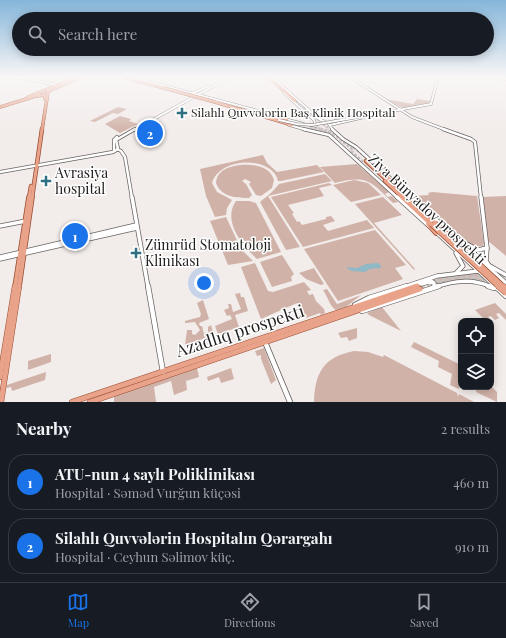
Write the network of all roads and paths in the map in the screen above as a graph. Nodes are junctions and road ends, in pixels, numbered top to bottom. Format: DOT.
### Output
graph roads {
  1 [pos="35,96"];
  2 [pos="46,96"];
  3 [pos="47,96"];
  4 [pos="192,96"];
  5 [pos="194,96"];
  6 [pos="201,96"];
  7 [pos="290,96"];
  8 [pos="380,96"];
  9 [pos="434,96"];
  10 [pos="196,98"];
  11 [pos="296,101"];
  12 [pos="216,102"];
  13 [pos="230,104"];
  14 [pos="236,106"];
  15 [pos="0,107"];
  16 [pos="305,107"];
  17 [pos="300,108"];
  18 [pos="242,110"];
  19 [pos="402,110"];
  20 [pos="392,111"];
  21 [pos="254,114"];
  22 [pos="271,118"];
  23 [pos="286,120"];
  24 [pos="324,121"];
  25 [pos="298,122"];
  26 [pos="333,122"];
  27 [pos="292,125"];
  28 [pos="313,126"];
  29 [pos="330,126"];
  30 [pos="302,128"];
  31 [pos="312,130"];
  32 [pos="116,149"];
  33 [pos="36,165"];
  34 [pos="0,172"];
  35 [pos="391,180"];
  36 [pos="416,208"];
  37 [pos="425,210"];
  38 [pos="26,221"];
  39 [pos="433,223"];
  40 [pos="0,226"];
  41 [pos="136,226"];
  42 [pos="436,233"];
  43 [pos="452,235"];
  44 [pos="448,244"];
  45 [pos="487,248"];
  46 [pos="22,253"];
  47 [pos="0,258"];
  48 [pos="488,264"];
  49 [pos="478,271"];
  50 [pos="489,272"];
  51 [pos="452,274"];
  52 [pos="506,275"];
  53 [pos="499,277"];
  54 [pos="432,278"];
  55 [pos="485,278"];
  56 [pos="428,281"];
  57 [pos="490,282"];
  58 [pos="418,285"];
  59 [pos="506,286"];
  60 [pos="434,287"];
  61 [pos="426,290"];
  62 [pos="506,293"];
  63 [pos="506,297"];
  64 [pos="348,312"];
  65 [pos="264,340"];
  66 [pos="165,374"];
  67 [pos="0,377"];
  68 [pos="1,402"];
  69 [pos="72,402"];
  70 [pos="90,402"];
  71 [pos="290,402"];
  1 -- 15 [label="main road"];
  2 -- 33 [label="main road"];
  3 -- 33 [label="main road"];
  4 -- 10 [label="main road"];
  4 -- 32 [label="main road"];
  5 -- 12 [label="main road, bridge"];
  6 -- 10 [label="main road"];
  6 -- 13 [label="main road"];
  7 -- 11 [label="main road"];
  8 -- 19 [label="main road"];
  9 -- 19 [label="main road"];
  10 -- 18 [label="main road"];
  11 -- 16 [label="main road, Ziya Bünyadov prospekti"];
  11 -- 17 [label="main road"];
  12 -- 14 [label="main road"];
  12 -- 18 [label="main road"];
  13 -- 14 [label="main road"];
  13 -- 25 [label="main road"];
  14 -- 22 [label="main road"];
  14 -- 23 [label="main road"];
  16 -- 17 [label="main road"];
  16 -- 24 [label="main road, Ziya Bünyadov prospekti"];
  17 -- 28 [label="main road"];
  18 -- 21 [label="main road"];
  18 -- 21 [label="main road"];
  18 -- 22 [label="main road"];
  19 -- 20 [label="main road"];
  19 -- 45 [label="main road"];
  20 -- 22 [label="main road, bridge"];
  20 -- 26 [label="main road"];
  21 -- 27 [label="main road"];
  21 -- 30 [label="main road"];
  24 -- 26 [label="main road"];
  24 -- 29 [label="main road, Ziya Bünyadov prospekti"];
  25 -- 28 [label="main road"];
  25 -- 30 [label="main road"];
  26 -- 29 [label="main road"];
  28 -- 31 [label="main road"];
  29 -- 37 [label="main road, Ziya Bünyadov prospekti"];
  30 -- 31 [label="main road"];
  31 -- 42 [label="main road, Ziya Bünyadov prospekti"];
  32 -- 33 [label="main road"];
  32 -- 41 [label="main road"];
  33 -- 34 [label="main road"];
  33 -- 38 [label="main road"];
  33 -- 46 [label="main road"];
  35 -- 36 [label="main road, Ziya Bünyadov prospekti"];
  35 -- 36 [label="main road, Ziya Bünyadov prospekti"];
  35 -- 37 [label="main road"];
  36 -- 39 [label="main road, Ziya Bünyadov prospekti"];
  36 -- 42 [label="main road"];
  37 -- 43 [label="main road, Ziya Bünyadov prospekti"];
  38 -- 40 [label="main road"];
  38 -- 46 [label="main road"];
  39 -- 59 [label="main road, Ziya Bünyadov prospekti, bridge"];
  39 -- 62 [label="main road, Ziya Bünyadov prospekti, bridge"];
  41 -- 46 [label="main road"];
  41 -- 66 [label="main road"];
  42 -- 44 [label="main road, Ziya Bünyadov prospekti"];
  43 -- 45 [label="main road"];
  43 -- 48 [label="main road"];
  43 -- 53 [label="main road, Ziya Bünyadov prospekti"];
  44 -- 49 [label="main road, Ziya Bünyadov prospekti"];
  44 -- 51 [label="main road"];
  45 -- 48 [label="main road"];
  46 -- 47 [label="main road"];
  46 -- 67 [label="main road"];
  46 -- 68 [label="main road"];
  48 -- 52 [label="main road"];
  48 -- 53 [label="main road"];
  49 -- 50 [label="main road"];
  49 -- 51 [label="main road"];
  49 -- 55 [label="main road, Ziya Bünyadov prospekti"];
  50 -- 53 [label="main road"];
  50 -- 55 [label="main road"];
  51 -- 54 [label="main road"];
  53 -- 59 [label="main road"];
  54 -- 56 [label="main road"];
  54 -- 58 [label="main road"];
  55 -- 57 [label="main road, Ziya Bünyadov prospekti"];
  56 -- 58 [label="main road"];
  56 -- 60 [label="main road"];
  57 -- 59 [label="main road"];
  57 -- 63 [label="main road, Ziya Bünyadov prospekti"];
  58 -- 61 [label="main road"];
  58 -- 64 [label="main road, Azadlıq prospekti"];
  60 -- 61 [label="main road"];
  60 -- 63 [label="main road"];
  61 -- 64 [label="main road"];
  64 -- 65 [label="main road, Azadlıq prospekti"];
  65 -- 66 [label="main road, Azadlıq prospekti"];
  65 -- 71 [label="main road"];
  66 -- 69 [label="main road, Azadlıq prospekti"];
  66 -- 70 [label="main road, Azadlıq prospekti"];
}
